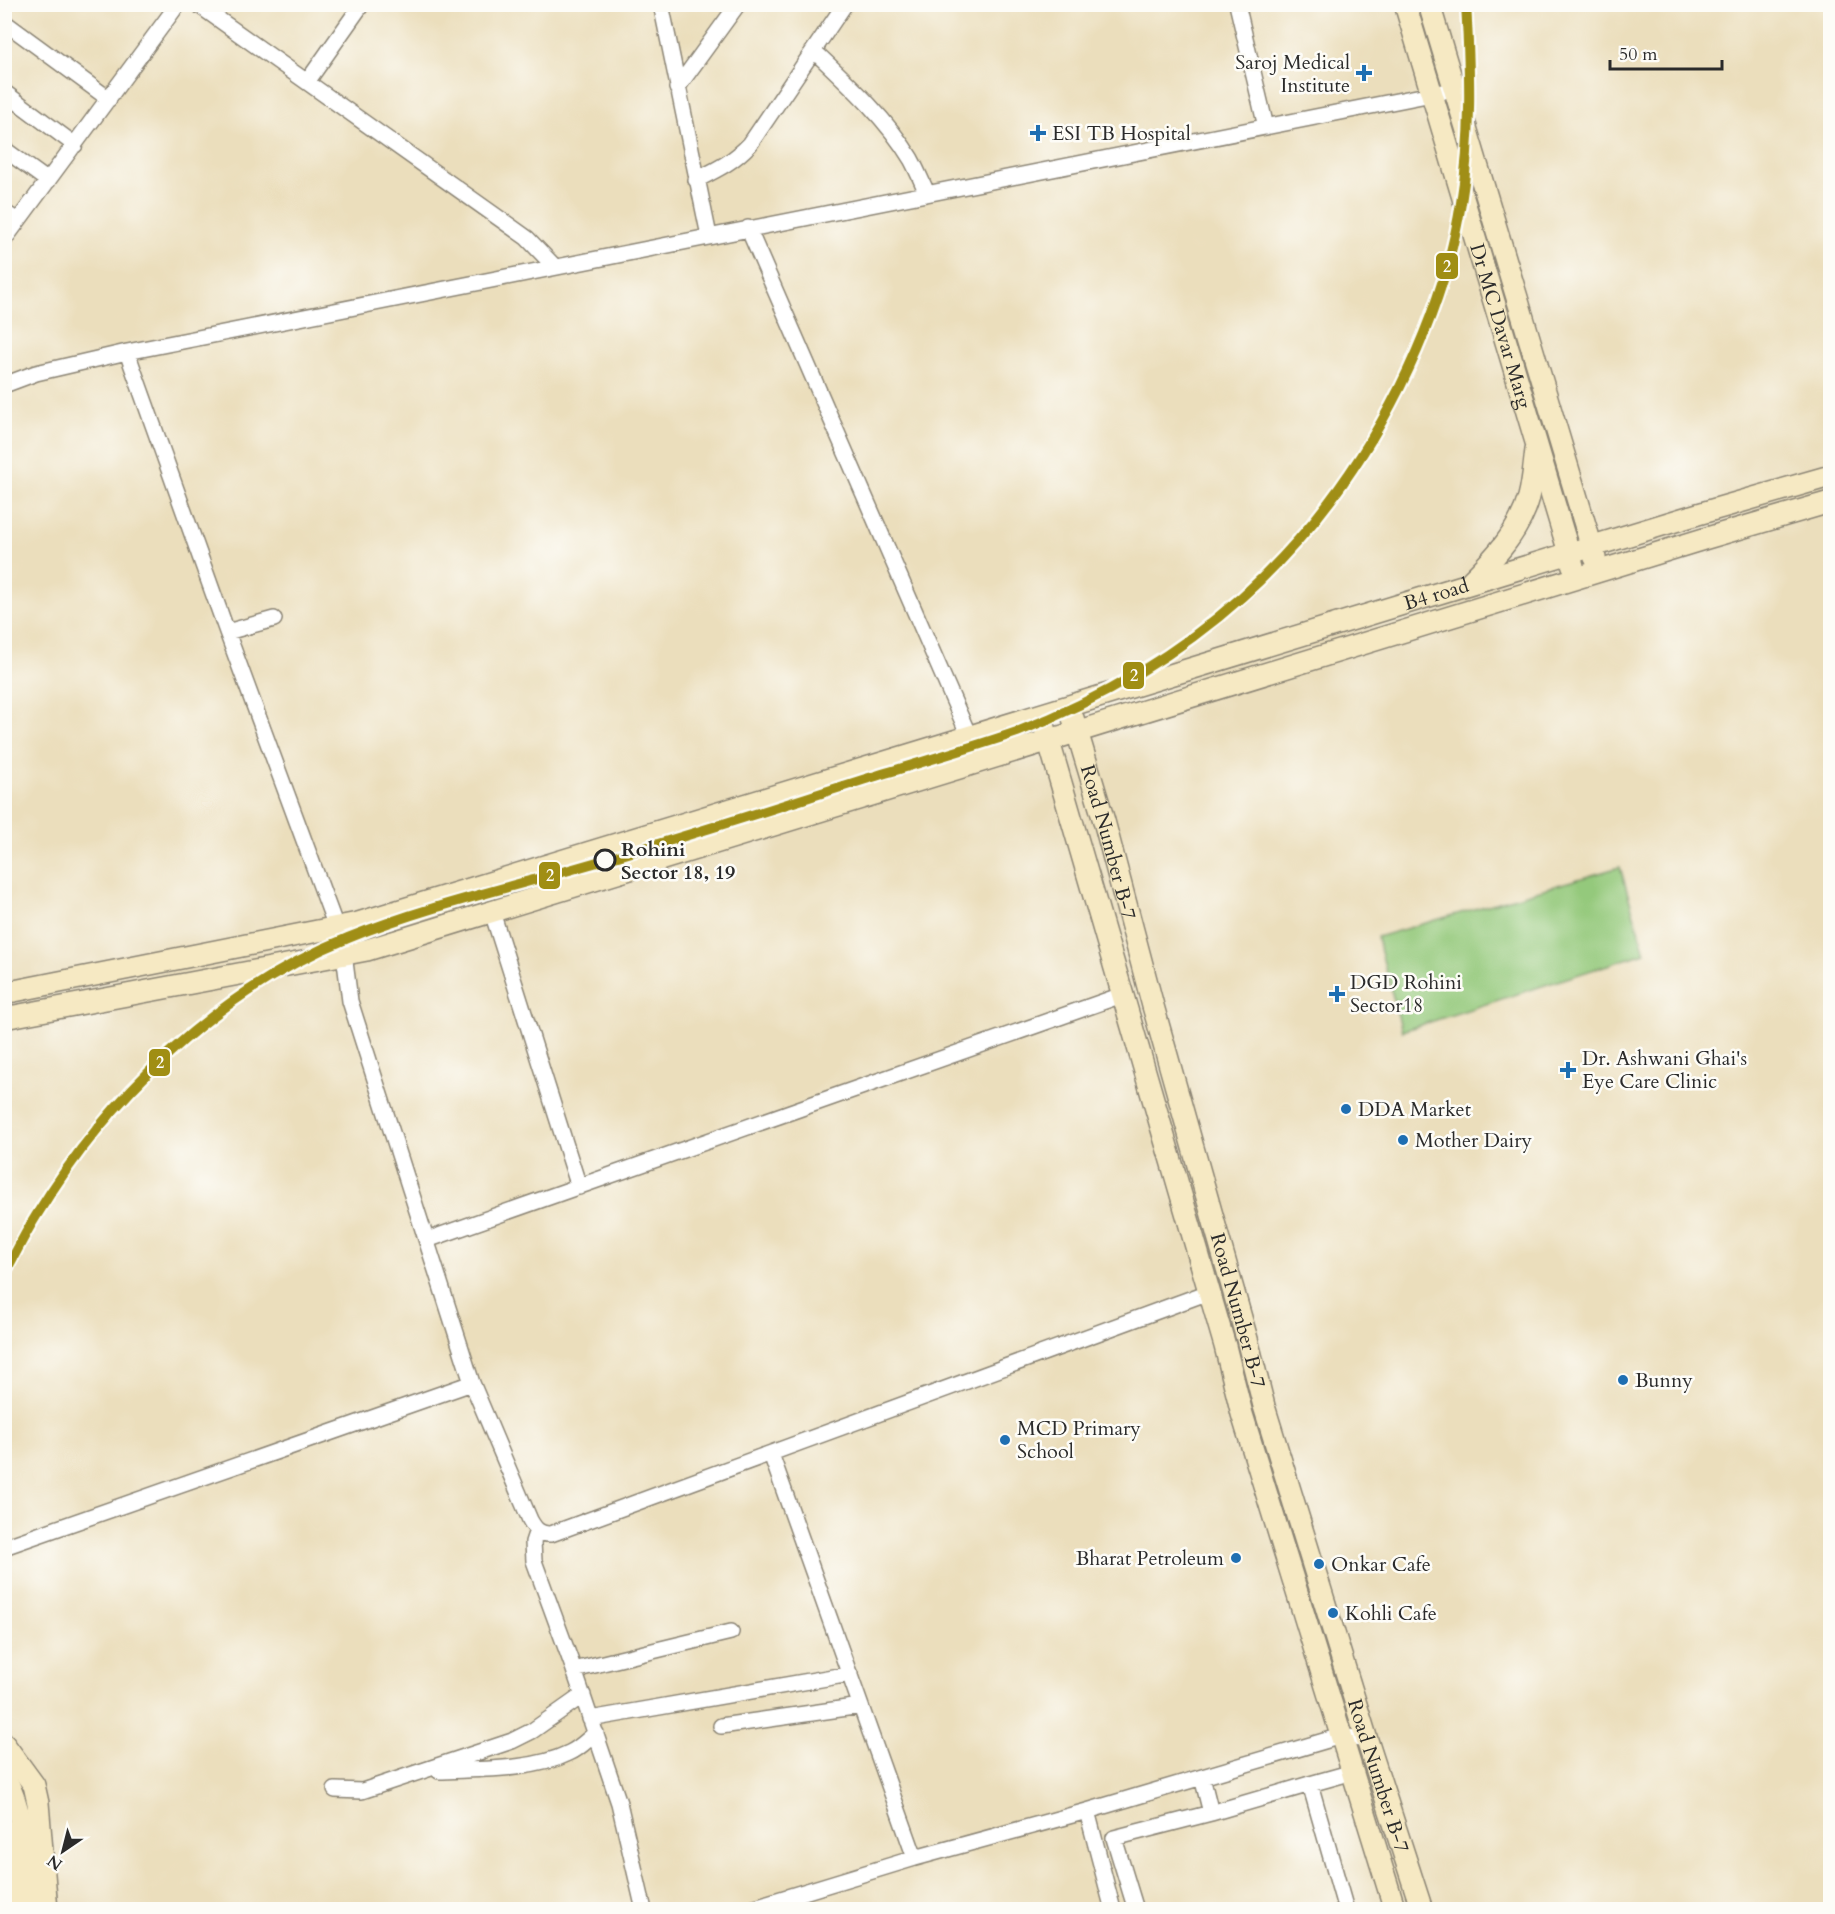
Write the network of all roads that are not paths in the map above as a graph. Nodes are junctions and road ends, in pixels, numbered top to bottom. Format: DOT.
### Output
graph roads {
  1 [pos="178,4"];
  2 [pos="197,4"];
  3 [pos="362,4"];
  4 [pos="661,4"];
  5 [pos="738,4"];
  6 [pos="845,4"];
  7 [pos="1237,4"];
  8 [pos="1405,4"];
  9 [pos="1429,4"];
  10 [pos="4,22"];
  11 [pos="814,51"];
  12 [pos="307,82"];
  13 [pos="677,88"];
  14 [pos="1454,90"];
  15 [pos="4,92"];
  16 [pos="1432,94"];
  17 [pos="109,99"];
  18 [pos="1266,127"];
  19 [pos="75,145"];
  20 [pos="4,149"];
  21 [pos="696,180"];
  22 [pos="48,181"];
  23 [pos="927,193"];
  24 [pos="4,212"];
  25 [pos="18,221"];
  26 [pos="748,228"];
  27 [pos="709,236"];
  28 [pos="4,240"];
  29 [pos="555,267"];
  30 [pos="127,352"];
  31 [pos="4,385"];
  32 [pos="1537,442"];
  33 [pos="1830,476"];
  34 [pos="1830,502"];
  35 [pos="1593,546"];
  36 [pos="1570,552"];
  37 [pos="1598,571"];
  38 [pos="1576,578"];
  39 [pos="1468,584"];
  40 [pos="274,619"];
  41 [pos="227,632"];
  42 [pos="1286,639"];
  43 [pos="1294,665"];
  44 [pos="1070,705"];
  45 [pos="1042,714"];
  46 [pos="1076,732"];
  47 [pos="969,736"];
  48 [pos="1047,741"];
  49 [pos="978,762"];
  50 [pos="492,912"];
  51 [pos="336,927"];
  52 [pos="344,954"];
  53 [pos="4,993"];
  54 [pos="1122,995"];
  55 [pos="4,1018"];
  56 [pos="579,1187"];
  57 [pos="427,1240"];
  58 [pos="1209,1292"];
  59 [pos="472,1383"];
  60 [pos="1264,1406"];
  61 [pos="1242,1414"];
  62 [pos="771,1454"];
  63 [pos="537,1530"];
  64 [pos="4,1547"];
  65 [pos="731,1632"];
  66 [pos="574,1670"];
  67 [pos="850,1674"];
  68 [pos="583,1695"];
  69 [pos="861,1706"];
  70 [pos="590,1719"];
  71 [pos="721,1726"];
  72 [pos="596,1733"];
  73 [pos="1341,1736"];
  74 [pos="1367,1740"];
  75 [pos="4,1744"];
  76 [pos="419,1771"];
  77 [pos="1353,1772"];
  78 [pos="4,1776"];
  79 [pos="1202,1777"];
  80 [pos="1310,1784"];
  81 [pos="335,1790"];
  82 [pos="1087,1811"];
  83 [pos="1211,1813"];
  84 [pos="4,1830"];
  85 [pos="915,1858"];
  86 [pos="12,1910"];
  87 [pos="29,1910"];
  88 [pos="47,1910"];
  89 [pos="644,1910"];
  90 [pos="745,1910"];
  91 [pos="1113,1910"];
  92 [pos="1136,1910"];
  93 [pos="1346,1910"];
  94 [pos="1395,1910"];
  95 [pos="1422,1910"];
  1 -- 17 [label="street"];
  2 -- 12 [label="street"];
  3 -- 12 [label="street"];
  4 -- 13 [label="street"];
  5 -- 13 [label="street"];
  6 -- 11 [label="street"];
  7 -- 18 [label="street"];
  8 -- 16 [label="street, Dr MC Davar Marg"];
  9 -- 14 [label="street"];
  10 -- 17 [label="street"];
  11 -- 21 [label="street"];
  11 -- 23 [label="street"];
  12 -- 29 [label="street"];
  13 -- 21 [label="street"];
  14 -- 16 [label="street"];
  14 -- 35 [label="street"];
  15 -- 19 [label="street"];
  16 -- 18 [label="street"];
  16 -- 32 [label="street, Dr MC Davar Marg"];
  17 -- 19 [label="street"];
  18 -- 23 [label="street"];
  19 -- 22 [label="street"];
  20 -- 22 [label="street"];
  21 -- 27 [label="street"];
  22 -- 25 [label="street"];
  23 -- 26 [label="street"];
  24 -- 25 [label="street"];
  25 -- 28 [label="street"];
  26 -- 27 [label="street"];
  26 -- 47 [label="street"];
  27 -- 29 [label="street"];
  29 -- 30 [label="street"];
  30 -- 31 [label="street"];
  30 -- 41 [label="street"];
  32 -- 36 [label="street, Dr MC Davar Marg"];
  32 -- 39 [label="street"];
  33 -- 35 [label="street, B4 road"];
  34 -- 37 [label="street, B4 road"];
  35 -- 36 [label="street, B4 road"];
  35 -- 37 [label="street"];
  36 -- 38 [label="street, Dr MC Davar Marg"];
  36 -- 39 [label="street, B4 road"];
  37 -- 38 [label="street, B4 road"];
  38 -- 43 [label="street, B4 road"];
  39 -- 42 [label="street, B4 road"];
  40 -- 41 [label="street"];
  41 -- 51 [label="street"];
  42 -- 43 [label="street"];
  42 -- 44 [label="street, B4 road"];
  43 -- 46 [label="street, B4 road"];
  44 -- 45 [label="street, B4 road"];
  44 -- 46 [label="street, Road Number B-7"];
  45 -- 47 [label="street, B4 road"];
  45 -- 48 [label="street, Road Number B-7"];
  46 -- 48 [label="street, B4 road"];
  46 -- 60 [label="street, Road Number B-7"];
  47 -- 49 [label="street"];
  47 -- 51 [label="street, B4 road"];
  48 -- 49 [label="street, B4 road"];
  48 -- 54 [label="street, Road Number B-7"];
  49 -- 50 [label="street, B4 road"];
  50 -- 52 [label="street, B4 road"];
  50 -- 56 [label="street"];
  51 -- 52 [label="street"];
  51 -- 53 [label="street, B4 road"];
  52 -- 55 [label="street, B4 road"];
  52 -- 57 [label="street"];
  54 -- 56 [label="street"];
  54 -- 58 [label="street, Road Number B-7"];
  56 -- 57 [label="street"];
  57 -- 59 [label="street"];
  58 -- 61 [label="street, Road Number B-7"];
  58 -- 62 [label="street"];
  59 -- 63 [label="street"];
  59 -- 64 [label="street"];
  60 -- 61 [label="street"];
  60 -- 74 [label="street, Road Number B-7"];
  61 -- 73 [label="street, Road Number B-7"];
  62 -- 63 [label="street"];
  62 -- 67 [label="street"];
  63 -- 66 [label="street"];
  65 -- 66 [label="street"];
  66 -- 68 [label="street"];
  67 -- 69 [label="street"];
  67 -- 70 [label="street"];
  68 -- 70 [label="street"];
  68 -- 76 [label="street"];
  69 -- 71 [label="street"];
  69 -- 85 [label="street"];
  70 -- 72 [label="street"];
  72 -- 76 [label="street"];
  72 -- 89 [label="street"];
  73 -- 74 [label="street"];
  73 -- 77 [label="street, Road Number B-7"];
  73 -- 79 [label="street"];
  74 -- 95 [label="street, Road Number B-7"];
  75 -- 88 [label="street"];
  76 -- 81 [label="street"];
  77 -- 80 [label="street"];
  77 -- 94 [label="street, Road Number B-7"];
  78 -- 87 [label="street"];
  79 -- 82 [label="street"];
  79 -- 83 [label="street"];
  80 -- 83 [label="street"];
  80 -- 93 [label="street"];
  82 -- 85 [label="street"];
  82 -- 91 [label="street"];
  83 -- 92 [label="street"];
  84 -- 86 [label="street"];
  85 -- 90 [label="street"];
}
